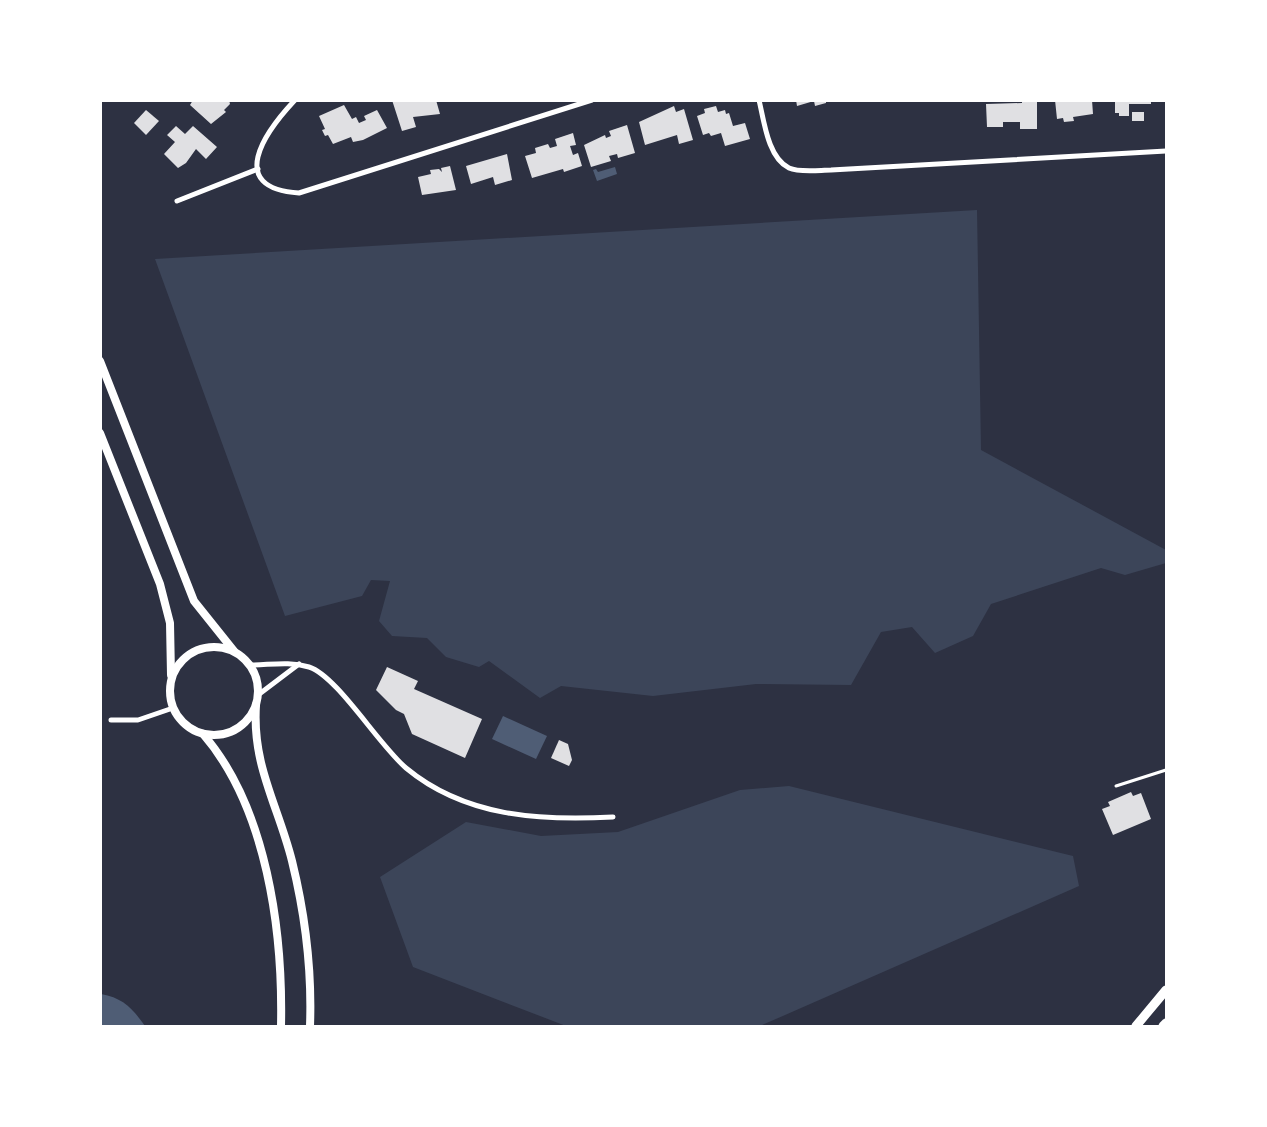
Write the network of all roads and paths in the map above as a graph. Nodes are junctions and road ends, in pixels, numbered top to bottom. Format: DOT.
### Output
graph roads {
  1 [pos="295,100"];
  2 [pos="592,100"];
  3 [pos="759,100"];
  4 [pos="1167,152"];
  5 [pos="258,169"];
  6 [pos="177,201"];
  7 [pos="100,361"];
  8 [pos="100,433"];
  9 [pos="234,651"];
  10 [pos="298,664"];
  11 [pos="250,665"];
  12 [pos="171,679"];
  13 [pos="258,695"];
  14 [pos="256,705"];
  15 [pos="173,708"];
  16 [pos="111,720"];
  17 [pos="203,734"];
  18 [pos="1167,770"];
  19 [pos="1116,786"];
  20 [pos="613,817"];
  21 [pos="1167,990"];
  22 [pos="1167,1023"];
  23 [pos="281,1026"];
  24 [pos="310,1026"];
  25 [pos="1136,1026"];
  26 [pos="1164,1026"];
  1 -- 5 [label="street"];
  2 -- 5 [label="street"];
  3 -- 4 [label="street"];
  5 -- 6 [label="street"];
  7 -- 9 [label="main road"];
  8 -- 12 [label="main road"];
  9 -- 11 [label="main road"];
  9 -- 12 [label="main road"];
  10 -- 11 [label="street"];
  10 -- 13 [label="street"];
  10 -- 20 [label="street"];
  11 -- 13 [label="main road"];
  12 -- 15 [label="main road"];
  13 -- 14 [label="main road"];
  14 -- 17 [label="main road"];
  14 -- 24 [label="main road"];
  15 -- 16 [label="street"];
  15 -- 17 [label="main road"];
  17 -- 23 [label="main road"];
  18 -- 19 [label="lane"];
  21 -- 25 [label="highway"];
  22 -- 26 [label="highway"];
}
